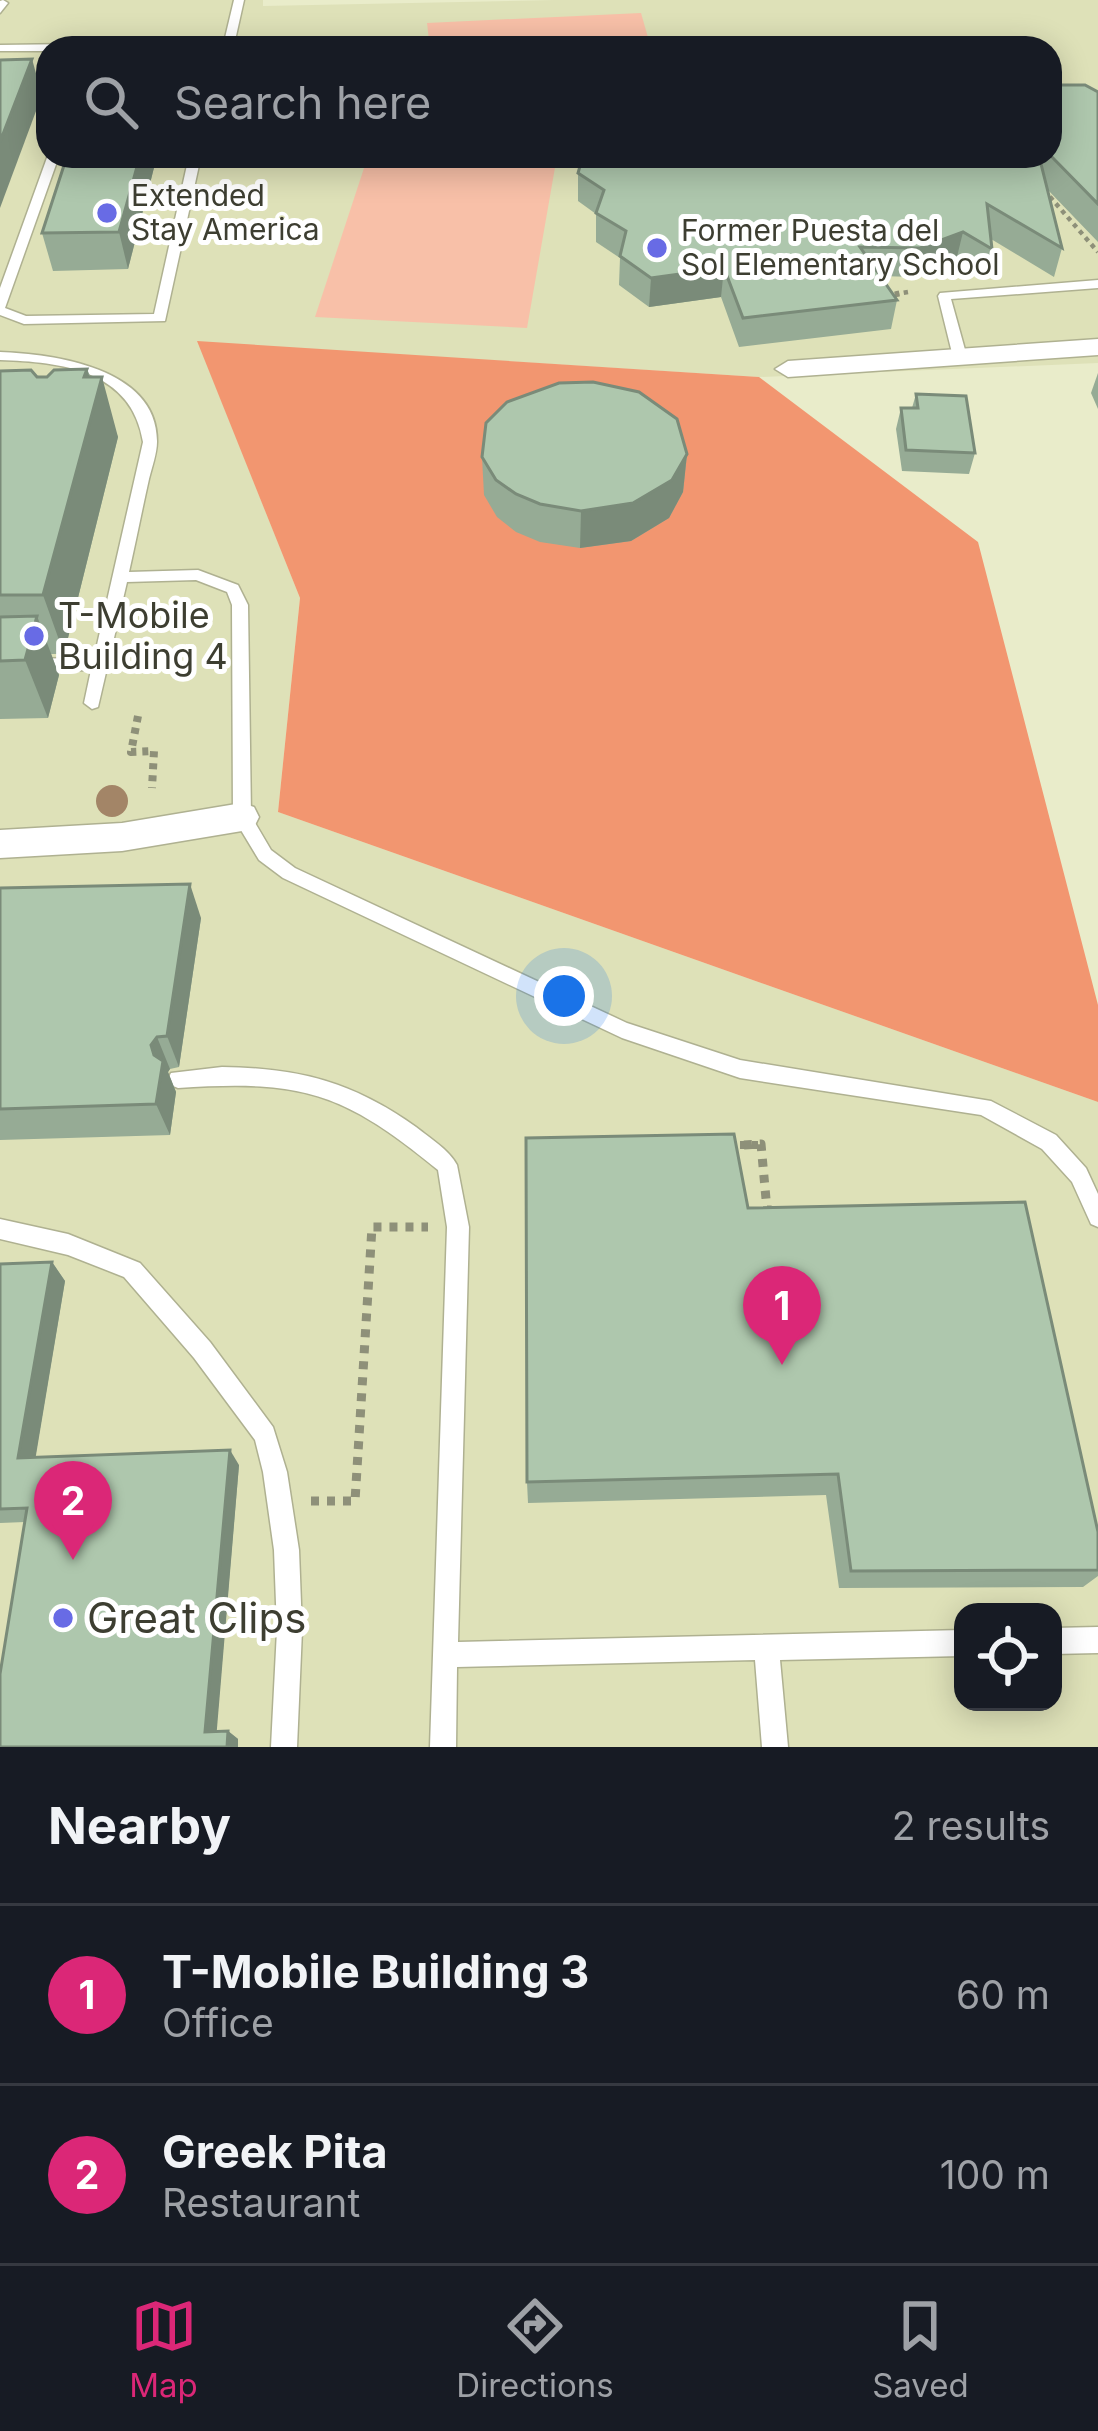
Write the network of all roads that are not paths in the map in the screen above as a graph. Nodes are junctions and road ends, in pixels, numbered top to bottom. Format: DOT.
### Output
graph roads {
  1 [pos="239,0"];
  2 [pos="231,36"];
  3 [pos="0,48"];
  4 [pos="36,48"];
  5 [pos="36,83"];
  6 [pos="0,84"];
  7 [pos="49,168"];
  8 [pos="193,168"];
  9 [pos="1098,284"];
  10 [pos="0,308"];
  11 [pos="24,320"];
  12 [pos="1098,347"];
  13 [pos="0,356"];
  14 [pos="960,357"];
  15 [pos="788,369"];
  16 [pos="120,577"];
  17 [pos="100,664"];
  18 [pos="0,665"];
  19 [pos="92,703"];
  20 [pos="242,818"];
  21 [pos="0,844"];
  22 [pos="178,1079"];
  23 [pos="1098,1217"];
  24 [pos="0,1229"];
  25 [pos="1098,1640"];
  26 [pos="1062,1641"];
  27 [pos="954,1643"];
  28 [pos="766,1648"];
  29 [pos="445,1655"];
  30 [pos="284,1747"];
  31 [pos="443,1747"];
  32 [pos="775,1747"];
  1 -- 2 [label="lane"];
  3 -- 4 [label="lane"];
  5 -- 6 [label="lane"];
  7 -- 10 [label="lane"];
  8 -- 11 [label="lane"];
  9 -- 14 [label="lane"];
  10 -- 11 [label="lane"];
  11 -- 13 [label="lane"];
  12 -- 14 [label="street"];
  13 -- 16 [label="lane"];
  14 -- 15 [label="street"];
  16 -- 17 [label="lane"];
  16 -- 20 [label="lane"];
  17 -- 18 [label="lane"];
  17 -- 19 [label="lane"];
  20 -- 21 [label="street"];
  20 -- 23 [label="lane"];
  22 -- 29 [label="lane"];
  24 -- 30 [label="lane"];
  25 -- 26 [label="lane"];
  27 -- 28 [label="lane"];
  28 -- 29 [label="lane"];
  28 -- 32 [label="lane"];
  29 -- 31 [label="lane"];
}
